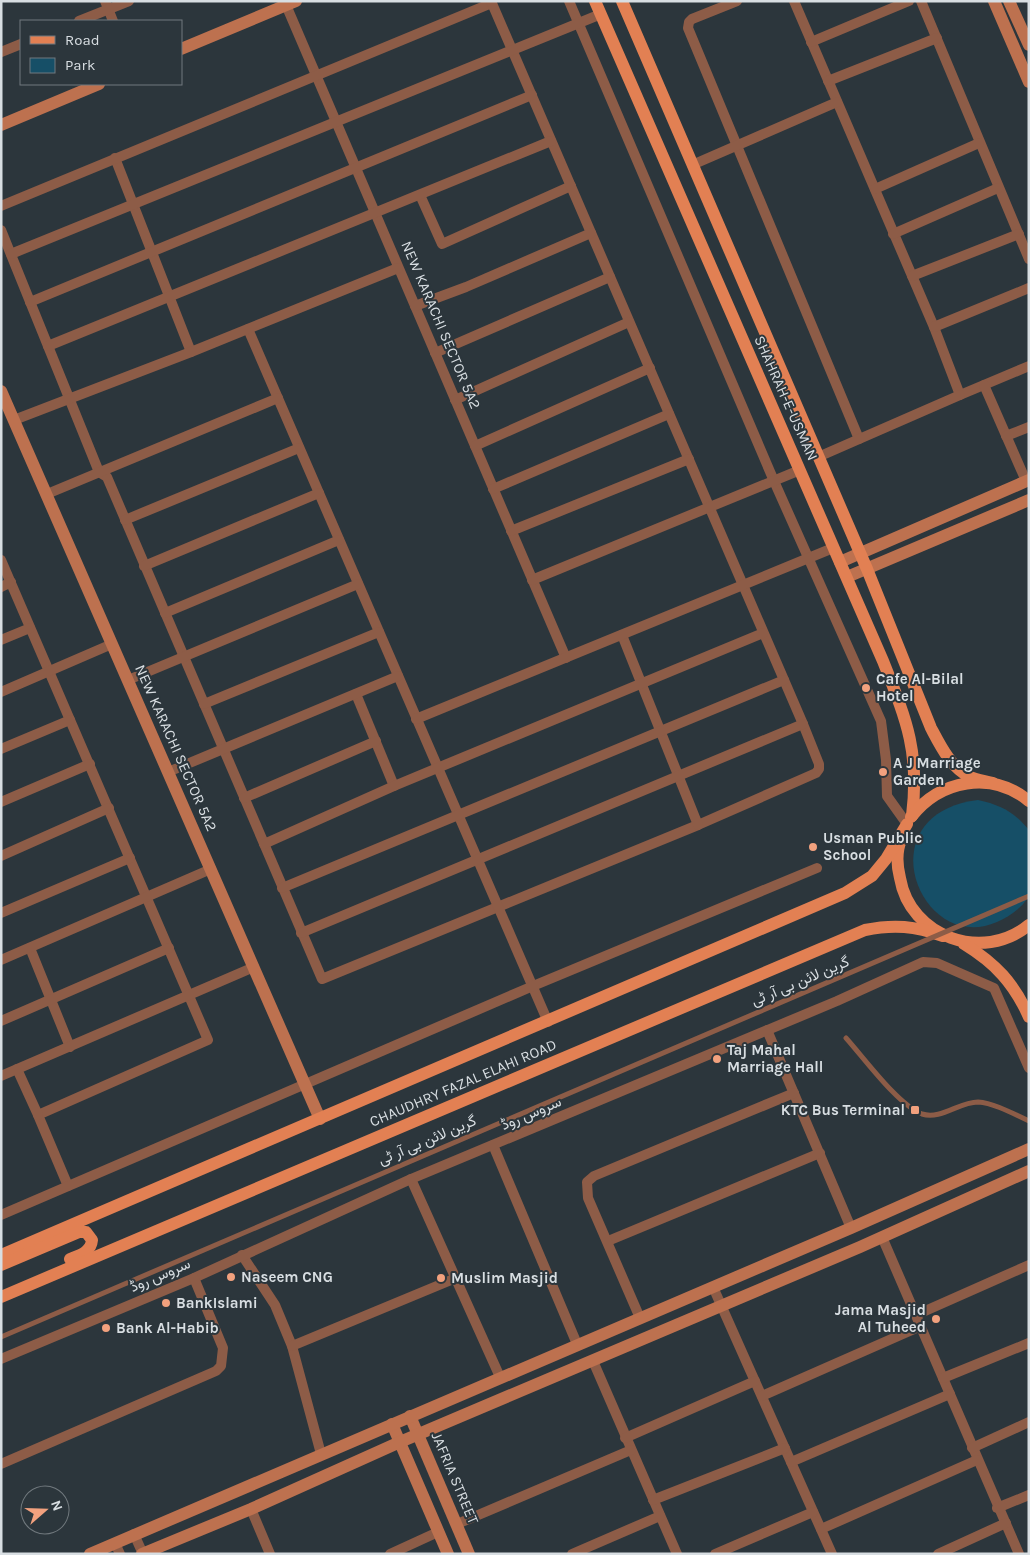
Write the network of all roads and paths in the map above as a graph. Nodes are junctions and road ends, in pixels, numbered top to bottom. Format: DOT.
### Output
graph roads {
  1 [pos="129,1"];
  2 [pos="569,1"];
  3 [pos="595,1"];
  4 [pos="622,1"];
  5 [pos="737,1"];
  6 [pos="794,1"];
  7 [pos="909,1"];
  8 [pos="921,1"];
  9 [pos="994,1"];
  10 [pos="1008,1"];
  11 [pos="492,2"];
  12 [pos="291,3"];
  13 [pos="107,6"];
  14 [pos="601,14"];
  15 [pos="82,20"];
  16 [pos="113,20"];
  17 [pos="578,22"];
  18 [pos="937,38"];
  19 [pos="811,42"];
  20 [pos="20,44"];
  21 [pos="1029,45"];
  22 [pos="182,49"];
  23 [pos="513,51"];
  24 [pos="1,52"];
  25 [pos="316,77"];
  26 [pos="828,81"];
  27 [pos="1029,82"];
  28 [pos="97,85"];
  29 [pos="532,95"];
  30 [pos="837,102"];
  31 [pos="336,122"];
  32 [pos="1,124"];
  33 [pos="551,140"];
  34 [pos="979,143"];
  35 [pos="737,145"];
  36 [pos="115,158"];
  37 [pos="692,165"];
  38 [pos="354,166"];
  39 [pos="571,186"];
  40 [pos="998,188"];
  41 [pos="875,189"];
  42 [pos="420,195"];
  43 [pos="133,204"];
  44 [pos="1,206"];
  45 [pos="375,214"];
  46 [pos="1,230"];
  47 [pos="591,233"];
  48 [pos="893,234"];
  49 [pos="1019,234"];
  50 [pos="152,250"];
  51 [pos="11,254"];
  52 [pos="1029,259"];
  53 [pos="398,268"];
  54 [pos="912,276"];
  55 [pos="610,277"];
  56 [pos="1029,288"];
  57 [pos="169,295"];
  58 [pos="30,302"];
  59 [pos="415,306"];
  60 [pos="629,322"];
  61 [pos="934,327"];
  62 [pos="248,329"];
  63 [pos="48,346"];
  64 [pos="191,352"];
  65 [pos="435,353"];
  66 [pos="1029,366"];
  67 [pos="650,368"];
  68 [pos="984,384"];
  69 [pos="1,391"];
  70 [pos="960,395"];
  71 [pos="69,398"];
  72 [pos="278,398"];
  73 [pos="455,400"];
  74 [pos="670,414"];
  75 [pos="14,420"];
  76 [pos="1029,426"];
  77 [pos="1006,436"];
  78 [pos="859,440"];
  79 [pos="475,446"];
  80 [pos="299,448"];
  81 [pos="818,457"];
  82 [pos="689,459"];
  83 [pos="800,470"];
  84 [pos="99,472"];
  85 [pos="774,481"];
  86 [pos="1027,481"];
  87 [pos="493,489"];
  88 [pos="319,493"];
  89 [pos="47,494"];
  90 [pos="1029,500"];
  91 [pos="710,508"];
  92 [pos="125,520"];
  93 [pos="512,531"];
  94 [pos="339,540"];
  95 [pos="833,548"];
  96 [pos="860,553"];
  97 [pos="808,559"];
  98 [pos="1,560"];
  99 [pos="840,562"];
  100 [pos="144,566"];
  101 [pos="867,569"];
  102 [pos="847,577"];
  103 [pos="532,580"];
  104 [pos="358,584"];
  105 [pos="6,585"];
  106 [pos="744,586"];
  107 [pos="165,613"];
  108 [pos="30,628"];
  109 [pos="379,632"];
  110 [pos="763,633"];
  111 [pos="622,636"];
  112 [pos="1,640"];
  113 [pos="112,644"];
  114 [pos="184,657"];
  115 [pos="566,658"];
  116 [pos="49,670"];
  117 [pos="398,676"];
  118 [pos="128,680"];
  119 [pos="784,680"];
  120 [pos="640,683"];
  121 [pos="1,692"];
  122 [pos="356,694"];
  123 [pos="204,704"];
  124 [pos="416,719"];
  125 [pos="70,720"];
  126 [pos="803,724"];
  127 [pos="660,731"];
  128 [pos="376,741"];
  129 [pos="1,749"];
  130 [pos="223,751"];
  131 [pos="90,764"];
  132 [pos="438,768"];
  133 [pos="168,772"];
  134 [pos="678,777"];
  135 [pos="993,783"];
  136 [pos="394,786"];
  137 [pos="1026,797"];
  138 [pos="244,798"];
  139 [pos="1,802"];
  140 [pos="108,808"];
  141 [pos="458,815"];
  142 [pos="909,820"];
  143 [pos="698,825"];
  144 [pos="264,844"];
  145 [pos="1,856"];
  146 [pos="130,858"];
  147 [pos="478,860"];
  148 [pos="816,868"];
  149 [pos="211,869"];
  150 [pos="282,888"];
  151 [pos="1029,896"];
  152 [pos="147,897"];
  153 [pos="497,905"];
  154 [pos="1,913"];
  155 [pos="1029,925"];
  156 [pos="301,933"];
  157 [pos="943,936"];
  158 [pos="961,942"];
  159 [pos="30,948"];
  160 [pos="169,948"];
  161 [pos="1,960"];
  162 [pos="254,967"];
  163 [pos="533,986"];
  164 [pos="189,995"];
  165 [pos="51,999"];
  166 [pos="1029,1017"];
  167 [pos="1,1021"];
  168 [pos="548,1022"];
  169 [pos="767,1030"];
  170 [pos="846,1038"];
  171 [pos="70,1046"];
  172 [pos="1029,1068"];
  173 [pos="18,1069"];
  174 [pos="1,1076"];
  175 [pos="305,1084"];
  176 [pos="794,1093"];
  177 [pos="38,1115"];
  178 [pos="320,1119"];
  179 [pos="1029,1120"];
  180 [pos="493,1145"];
  181 [pos="1029,1149"];
  182 [pos="820,1154"];
  183 [pos="1029,1171"];
  184 [pos="411,1179"];
  185 [pos="68,1186"];
  186 [pos="1,1215"];
  187 [pos="851,1228"];
  188 [pos="882,1237"];
  189 [pos="608,1241"];
  190 [pos="1,1255"];
  191 [pos="242,1256"];
  192 [pos="1,1265"];
  193 [pos="1029,1265"];
  194 [pos="194,1278"];
  195 [pos="456,1278"];
  196 [pos="713,1287"];
  197 [pos="1,1289"];
  198 [pos="1,1297"];
  199 [pos="721,1306"];
  200 [pos="916,1315"];
  201 [pos="640,1318"];
  202 [pos="921,1326"];
  203 [pos="1,1337"];
  204 [pos="1029,1343"];
  205 [pos="577,1344"];
  206 [pos="292,1346"];
  207 [pos="1,1359"];
  208 [pos="593,1360"];
  209 [pos="500,1377"];
  210 [pos="943,1378"];
  211 [pos="755,1381"];
  212 [pos="950,1394"];
  213 [pos="762,1396"];
  214 [pos="410,1416"];
  215 [pos="1029,1422"];
  216 [pos="392,1424"];
  217 [pos="419,1434"];
  218 [pos="625,1438"];
  219 [pos="400,1442"];
  220 [pos="785,1448"];
  221 [pos="972,1448"];
  222 [pos="631,1450"];
  223 [pos="321,1454"];
  224 [pos="977,1460"];
  225 [pos="791,1462"];
  226 [pos="1,1464"];
  227 [pos="1029,1496"];
  228 [pos="653,1500"];
  229 [pos="251,1508"];
  230 [pos="997,1508"];
  231 [pos="813,1512"];
  232 [pos="660,1516"];
  233 [pos="1006,1523"];
  234 [pos="457,1524"];
  235 [pos="821,1529"];
  236 [pos="438,1532"];
  237 [pos="134,1534"];
  238 [pos="118,1548"];
  239 [pos="90,1554"];
  240 [pos="143,1554"];
  241 [pos="270,1554"];
  242 [pos="390,1554"];
  243 [pos="448,1554"];
  244 [pos="469,1554"];
  245 [pos="572,1554"];
  246 [pos="677,1554"];
  247 [pos="715,1554"];
  248 [pos="832,1554"];
  249 [pos="938,1554"];
  250 [pos="1019,1554"];
  1 -- 13 [label="street"];
  2 -- 17 [label="street"];
  3 -- 14 [label="main road, SHAHRAH-E-USMAN"];
  4 -- 37 [label="main road, SHAHRAH-E-USMAN"];
  5 -- 35 [label="street"];
  6 -- 19 [label="street"];
  7 -- 19 [label="street"];
  8 -- 18 [label="street"];
  9 -- 27 [label="street"];
  10 -- 21 [label="street"];
  11 -- 23 [label="street"];
  11 -- 25 [label="street"];
  12 -- 22 [label="street"];
  12 -- 25 [label="street, NEW KARACHI SECTOR 5A2"];
  13 -- 15 [label="street"];
  13 -- 16 [label="street"];
  14 -- 17 [label="street"];
  14 -- 83 [label="main road, SHAHRAH-E-USMAN"];
  17 -- 23 [label="street"];
  17 -- 85 [label="street"];
  18 -- 26 [label="street"];
  18 -- 34 [label="street"];
  19 -- 26 [label="street"];
  20 -- 24 [label="street"];
  23 -- 29 [label="street"];
  23 -- 31 [label="street"];
  25 -- 31 [label="street, NEW KARACHI SECTOR 5A2"];
  25 -- 36 [label="street"];
  26 -- 30 [label="street"];
  28 -- 32 [label="street"];
  29 -- 33 [label="street"];
  29 -- 38 [label="street"];
  30 -- 35 [label="street"];
  30 -- 41 [label="street"];
  31 -- 38 [label="street, NEW KARACHI SECTOR 5A2"];
  31 -- 43 [label="street"];
  33 -- 39 [label="street"];
  33 -- 42 [label="street"];
  34 -- 40 [label="street"];
  34 -- 41 [label="street"];
  35 -- 37 [label="street"];
  35 -- 78 [label="street"];
  36 -- 43 [label="street"];
  36 -- 44 [label="street"];
  37 -- 81 [label="main road, SHAHRAH-E-USMAN"];
  38 -- 45 [label="street, NEW KARACHI SECTOR 5A2"];
  38 -- 50 [label="street"];
  39 -- 42 [label="street"];
  39 -- 47 [label="street"];
  40 -- 48 [label="street"];
  40 -- 49 [label="street"];
  41 -- 48 [label="street"];
  42 -- 45 [label="street"];
  43 -- 50 [label="street"];
  43 -- 51 [label="street"];
  45 -- 53 [label="street, NEW KARACHI SECTOR 5A2"];
  45 -- 57 [label="street"];
  46 -- 51 [label="street"];
  47 -- 55 [label="street"];
  47 -- 59 [label="street"];
  48 -- 54 [label="street"];
  49 -- 52 [label="street"];
  49 -- 54 [label="street"];
  50 -- 57 [label="street"];
  50 -- 58 [label="street"];
  51 -- 58 [label="street"];
  53 -- 59 [label="street, NEW KARACHI SECTOR 5A2"];
  53 -- 62 [label="street"];
  54 -- 61 [label="street"];
  55 -- 60 [label="street"];
  55 -- 65 [label="street"];
  56 -- 61 [label="street"];
  57 -- 63 [label="street"];
  57 -- 64 [label="street"];
  58 -- 63 [label="street"];
  59 -- 65 [label="street, NEW KARACHI SECTOR 5A2"];
  60 -- 67 [label="street"];
  60 -- 73 [label="street"];
  61 -- 70 [label="street"];
  62 -- 64 [label="street"];
  62 -- 72 [label="street"];
  63 -- 71 [label="street"];
  64 -- 71 [label="street"];
  65 -- 73 [label="street, NEW KARACHI SECTOR 5A2"];
  66 -- 68 [label="street"];
  67 -- 74 [label="street"];
  67 -- 79 [label="street"];
  68 -- 70 [label="street"];
  68 -- 77 [label="street"];
  69 -- 75 [label="street, NEW KARACHI SECTOR 5A2"];
  70 -- 78 [label="street"];
  71 -- 75 [label="street"];
  71 -- 84 [label="street"];
  72 -- 80 [label="street"];
  72 -- 84 [label="street"];
  73 -- 79 [label="street, NEW KARACHI SECTOR 5A2"];
  74 -- 82 [label="street"];
  74 -- 87 [label="street"];
  75 -- 89 [label="street, NEW KARACHI SECTOR 5A2"];
  76 -- 77 [label="street"];
  77 -- 86 [label="street"];
  78 -- 81 [label="street"];
  79 -- 87 [label="street, NEW KARACHI SECTOR 5A2"];
  80 -- 88 [label="street"];
  80 -- 92 [label="street"];
  81 -- 96 [label="main road, SHAHRAH-E-USMAN"];
  82 -- 91 [label="street"];
  82 -- 93 [label="street"];
  83 -- 85 [label="street"];
  83 -- 95 [label="main road, SHAHRAH-E-USMAN"];
  84 -- 89 [label="street"];
  84 -- 92 [label="street"];
  85 -- 91 [label="street"];
  85 -- 97 [label="street"];
  86 -- 96 [label="street"];
  87 -- 93 [label="street, NEW KARACHI SECTOR 5A2"];
  88 -- 94 [label="street"];
  88 -- 100 [label="street"];
  89 -- 113 [label="street, NEW KARACHI SECTOR 5A2"];
  90 -- 101 [label="street"];
  91 -- 103 [label="street"];
  91 -- 106 [label="street"];
  92 -- 100 [label="street"];
  93 -- 103 [label="street, NEW KARACHI SECTOR 5A2"];
  94 -- 104 [label="street"];
  94 -- 107 [label="street"];
  95 -- 97 [label="street"];
  95 -- 99 [label="main road, SHAHRAH-E-USMAN"];
  96 -- 99 [label="street"];
  96 -- 101 [label="main road, SHAHRAH-E-USMAN"];
  97 -- 106 [label="street"];
  97 -- 142 [label="street"];
  98 -- 105 [label="street"];
  99 -- 102 [label="main road, SHAHRAH-E-USMAN"];
  100 -- 107 [label="street"];
  101 -- 102 [label="street"];
  101 -- 135 [label="main road, SHAHRAH-E-USMAN"];
  102 -- 142 [label="main road, SHAHRAH-E-USMAN"];
  103 -- 115 [label="street, NEW KARACHI SECTOR 5A2"];
  104 -- 109 [label="street"];
  104 -- 114 [label="street"];
  105 -- 108 [label="street"];
  106 -- 110 [label="street"];
  106 -- 111 [label="street"];
  107 -- 114 [label="street"];
  108 -- 112 [label="street"];
  108 -- 116 [label="street"];
  109 -- 117 [label="street"];
  109 -- 123 [label="street"];
  110 -- 119 [label="street"];
  110 -- 120 [label="street"];
  111 -- 115 [label="street"];
  111 -- 120 [label="street"];
  113 -- 116 [label="street"];
  113 -- 118 [label="street, NEW KARACHI SECTOR 5A2"];
  114 -- 118 [label="street"];
  114 -- 123 [label="street"];
  115 -- 124 [label="street"];
  116 -- 121 [label="street"];
  116 -- 125 [label="street"];
  117 -- 122 [label="street"];
  117 -- 124 [label="street"];
  118 -- 133 [label="street, NEW KARACHI SECTOR 5A2"];
  119 -- 126 [label="street"];
  119 -- 127 [label="street"];
  120 -- 127 [label="street"];
  120 -- 132 [label="street"];
  122 -- 128 [label="street"];
  122 -- 130 [label="street"];
  123 -- 130 [label="street"];
  124 -- 132 [label="street"];
  125 -- 129 [label="street"];
  125 -- 131 [label="street"];
  126 -- 134 [label="street"];
  126 -- 143 [label="street"];
  127 -- 134 [label="street"];
  127 -- 141 [label="street"];
  128 -- 136 [label="street"];
  128 -- 138 [label="street"];
  130 -- 133 [label="street"];
  130 -- 138 [label="street"];
  131 -- 139 [label="street"];
  131 -- 140 [label="street"];
  132 -- 136 [label="street"];
  132 -- 141 [label="street"];
  133 -- 149 [label="street, NEW KARACHI SECTOR 5A2"];
  134 -- 143 [label="street"];
  134 -- 147 [label="street"];
  135 -- 137 [label="main road"];
  135 -- 142 [label="main road"];
  136 -- 144 [label="street"];
  138 -- 144 [label="street"];
  140 -- 145 [label="street"];
  140 -- 146 [label="street"];
  141 -- 147 [label="street"];
  141 -- 150 [label="street"];
  142 -- 157 [label="main road"];
  142 -- 168 [label="main road, CHAUDHRY FAZAL ELAHI ROAD"];
  143 -- 153 [label="street"];
  144 -- 150 [label="street"];
  146 -- 152 [label="street"];
  146 -- 154 [label="street"];
  147 -- 153 [label="street"];
  147 -- 156 [label="street"];
  148 -- 163 [label="street"];
  149 -- 152 [label="street"];
  149 -- 162 [label="street, NEW KARACHI SECTOR 5A2"];
  150 -- 156 [label="street"];
  151 -- 203 [label="lane, گرین لائن بی آر ٹی, bridge"];
  152 -- 159 [label="street"];
  152 -- 160 [label="street"];
  153 -- 156 [label="street"];
  153 -- 163 [label="street"];
  155 -- 158 [label="main road"];
  157 -- 158 [label="main road, CHAUDHRY FAZAL ELAHI ROAD"];
  157 -- 198 [label="main road, CHAUDHRY FAZAL ELAHI ROAD"];
  158 -- 166 [label="main road"];
  159 -- 161 [label="street"];
  159 -- 165 [label="street"];
  160 -- 164 [label="street"];
  160 -- 165 [label="street"];
  162 -- 164 [label="street"];
  162 -- 175 [label="street, NEW KARACHI SECTOR 5A2"];
  163 -- 168 [label="street"];
  163 -- 175 [label="street"];
  164 -- 171 [label="street"];
  164 -- 177 [label="street"];
  165 -- 167 [label="street"];
  165 -- 171 [label="street"];
  168 -- 178 [label="main road, CHAUDHRY FAZAL ELAHI ROAD"];
  169 -- 172 [label="street, سروس روڈ"];
  169 -- 176 [label="street"];
  169 -- 180 [label="street, سروس روڈ"];
  170 -- 179 [label="lane"];
  171 -- 173 [label="street"];
  173 -- 174 [label="street"];
  173 -- 177 [label="street"];
  175 -- 178 [label="street, NEW KARACHI SECTOR 5A2"];
  175 -- 185 [label="street"];
  176 -- 182 [label="street"];
  176 -- 189 [label="street"];
  177 -- 185 [label="street"];
  178 -- 190 [label="main road, CHAUDHRY FAZAL ELAHI ROAD"];
  180 -- 184 [label="street, سروس روڈ"];
  180 -- 205 [label="street"];
  181 -- 187 [label="street"];
  182 -- 187 [label="street"];
  182 -- 189 [label="street"];
  183 -- 188 [label="street"];
  184 -- 191 [label="street, سروس روڈ"];
  184 -- 195 [label="street"];
  185 -- 186 [label="street"];
  187 -- 196 [label="street"];
  188 -- 199 [label="street"];
  188 -- 200 [label="street"];
  189 -- 201 [label="street"];
  191 -- 194 [label="street, سروس روڈ"];
  191 -- 206 [label="street"];
  192 -- 197 [label="main road"];
  193 -- 200 [label="street"];
  194 -- 207 [label="street, سروس روڈ"];
  194 -- 226 [label="street"];
  195 -- 206 [label="street"];
  195 -- 209 [label="street"];
  196 -- 199 [label="street"];
  196 -- 201 [label="street"];
  199 -- 208 [label="street"];
  199 -- 211 [label="street"];
  200 -- 202 [label="street"];
  201 -- 205 [label="street"];
  202 -- 210 [label="street"];
  202 -- 213 [label="street"];
  204 -- 210 [label="street"];
  205 -- 209 [label="street"];
  206 -- 223 [label="street"];
  208 -- 217 [label="street"];
  208 -- 218 [label="street"];
  209 -- 214 [label="street"];
  210 -- 212 [label="street"];
  211 -- 213 [label="street"];
  211 -- 218 [label="street"];
  212 -- 221 [label="street"];
  212 -- 225 [label="street"];
  213 -- 220 [label="street"];
  214 -- 216 [label="street"];
  214 -- 217 [label="street, JAFRIA STREET"];
  215 -- 221 [label="street"];
  216 -- 219 [label="street"];
  216 -- 223 [label="street"];
  217 -- 219 [label="street"];
  217 -- 234 [label="street, JAFRIA STREET"];
  218 -- 222 [label="street"];
  219 -- 229 [label="street"];
  219 -- 236 [label="street"];
  220 -- 225 [label="street"];
  220 -- 228 [label="street"];
  221 -- 224 [label="street"];
  222 -- 228 [label="street"];
  222 -- 234 [label="street"];
  223 -- 237 [label="street"];
  224 -- 230 [label="street"];
  224 -- 235 [label="street"];
  225 -- 231 [label="street"];
  227 -- 230 [label="street"];
  228 -- 232 [label="street"];
  229 -- 240 [label="street"];
  229 -- 241 [label="street"];
  230 -- 233 [label="street"];
  231 -- 235 [label="street"];
  231 -- 247 [label="street"];
  232 -- 245 [label="street"];
  232 -- 246 [label="street"];
  233 -- 249 [label="street"];
  233 -- 250 [label="street"];
  234 -- 244 [label="street, JAFRIA STREET"];
  235 -- 248 [label="street"];
  236 -- 242 [label="street"];
  236 -- 243 [label="street"];
  237 -- 238 [label="street"];
  237 -- 240 [label="street"];
  238 -- 239 [label="street"];
}
